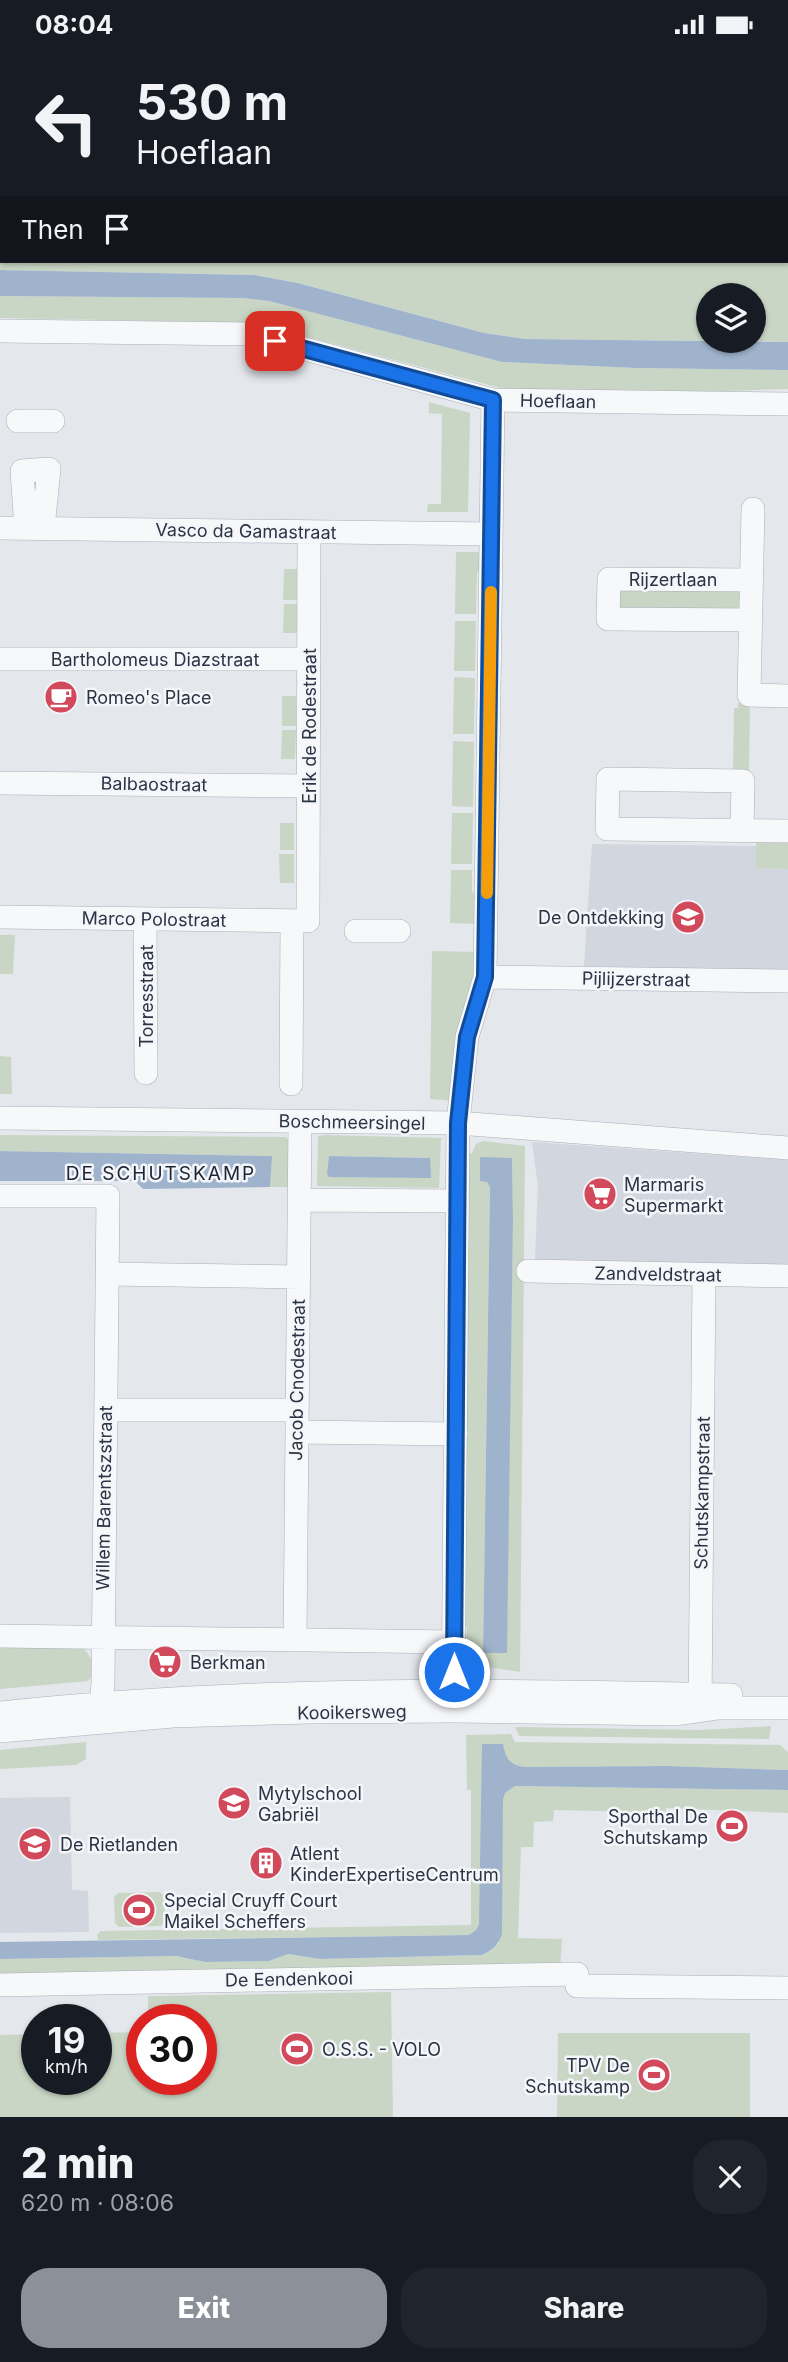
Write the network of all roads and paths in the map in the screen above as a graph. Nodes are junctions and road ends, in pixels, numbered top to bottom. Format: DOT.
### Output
graph roads {
  1 [pos="0,331"];
  2 [pos="493,400"];
  3 [pos="788,404"];
  4 [pos="18,421"];
  5 [pos="53,421"];
  6 [pos="753,509"];
  7 [pos="0,528"];
  8 [pos="309,532"];
  9 [pos="491,534"];
  10 [pos="752,580"];
  11 [pos="751,620"];
  12 [pos="0,659"];
  13 [pos="309,659"];
  14 [pos="788,696"];
  15 [pos="0,783"];
  16 [pos="309,786"];
  17 [pos="742,830"];
  18 [pos="788,831"];
  19 [pos="0,917"];
  20 [pos="145,919"];
  21 [pos="300,921"];
  22 [pos="356,931"];
  23 [pos="399,931"];
  24 [pos="485,977"];
  25 [pos="788,981"];
  26 [pos="146,1073"];
  27 [pos="291,1084"];
  28 [pos="0,1118"];
  29 [pos="300,1122"];
  30 [pos="458,1123"];
  31 [pos="788,1147"];
  32 [pos="0,1196"];
  33 [pos="299,1200"];
  34 [pos="457,1201"];
  35 [pos="528,1271"];
  36 [pos="108,1274"];
  37 [pos="704,1275"];
  38 [pos="299,1276"];
  39 [pos="788,1276"];
  40 [pos="106,1410"];
  41 [pos="297,1421"];
  42 [pos="456,1434"];
  43 [pos="0,1636"];
  44 [pos="102,1637"];
  45 [pos="295,1639"];
  46 [pos="454,1642"];
  47 [pos="788,1696"];
  48 [pos="453,1701"];
  49 [pos="701,1702"];
  50 [pos="788,1708"];
  51 [pos="101,1712"];
  52 [pos="0,1713"];
  53 [pos="0,1731"];
  54 [pos="0,1985"];
  55 [pos="788,1988"];
  1 -- 2 [label="street, Hoeflaan"];
  2 -- 3 [label="street, Hoeflaan"];
  2 -- 9 [label="street"];
  4 -- 5 [label="street"];
  6 -- 10 [label="street"];
  7 -- 8 [label="street, Vasco da Gamastraat"];
  8 -- 9 [label="street, Vasco da Gamastraat"];
  8 -- 13 [label="street, Erik de Rodestraat"];
  9 -- 24 [label="street"];
  10 -- 11 [label="street"];
  10 -- 11 [label="street, Rijzertlaan"];
  11 -- 14 [label="street"];
  12 -- 13 [label="street, Bartholomeus Diazstraat"];
  13 -- 16 [label="street, Erik de Rodestraat"];
  15 -- 16 [label="street, Balbaostraat"];
  16 -- 21 [label="street, Erik de Rodestraat"];
  17 -- 17 [label="street"];
  17 -- 18 [label="street"];
  19 -- 20 [label="street, Marco Polostraat"];
  20 -- 21 [label="street, Marco Polostraat"];
  20 -- 26 [label="street, Torresstraat"];
  21 -- 27 [label="street, Erik de Rodestraat"];
  22 -- 23 [label="street"];
  24 -- 25 [label="street, Pijlijzerstraat"];
  24 -- 30 [label="street"];
  28 -- 29 [label="street, Boschmeersingel"];
  29 -- 30 [label="street, Boschmeersingel"];
  29 -- 33 [label="street, Jacob Cnodestraat"];
  30 -- 31 [label="street, Boschmeersingel"];
  30 -- 34 [label="street"];
  32 -- 36 [label="street"];
  33 -- 34 [label="street"];
  33 -- 38 [label="street, Jacob Cnodestraat"];
  34 -- 42 [label="street"];
  35 -- 37 [label="street, Zandveldstraat"];
  36 -- 38 [label="street"];
  36 -- 40 [label="street, Willem Barentszstraat"];
  37 -- 39 [label="street, Zandveldstraat"];
  37 -- 49 [label="street, Schutskampstraat"];
  38 -- 41 [label="street, Jacob Cnodestraat"];
  40 -- 41 [label="street"];
  40 -- 44 [label="street, Willem Barentszstraat"];
  41 -- 42 [label="street"];
  41 -- 45 [label="street, Jacob Cnodestraat"];
  42 -- 46 [label="street"];
  43 -- 44 [label="street"];
  44 -- 45 [label="street"];
  44 -- 51 [label="street, Willem Barentszstraat"];
  45 -- 46 [label="street"];
  46 -- 48 [label="street"];
  47 -- 49 [label="street, Kooikersweg"];
  48 -- 49 [label="street, Kooikersweg"];
  48 -- 51 [label="street, Kooikersweg"];
  49 -- 50 [label="street, Kooikersweg"];
  51 -- 52 [label="street, Kooikersweg"];
  51 -- 53 [label="street, Kooikersweg"];
  54 -- 55 [label="street, De Eendenkooi"];
}
